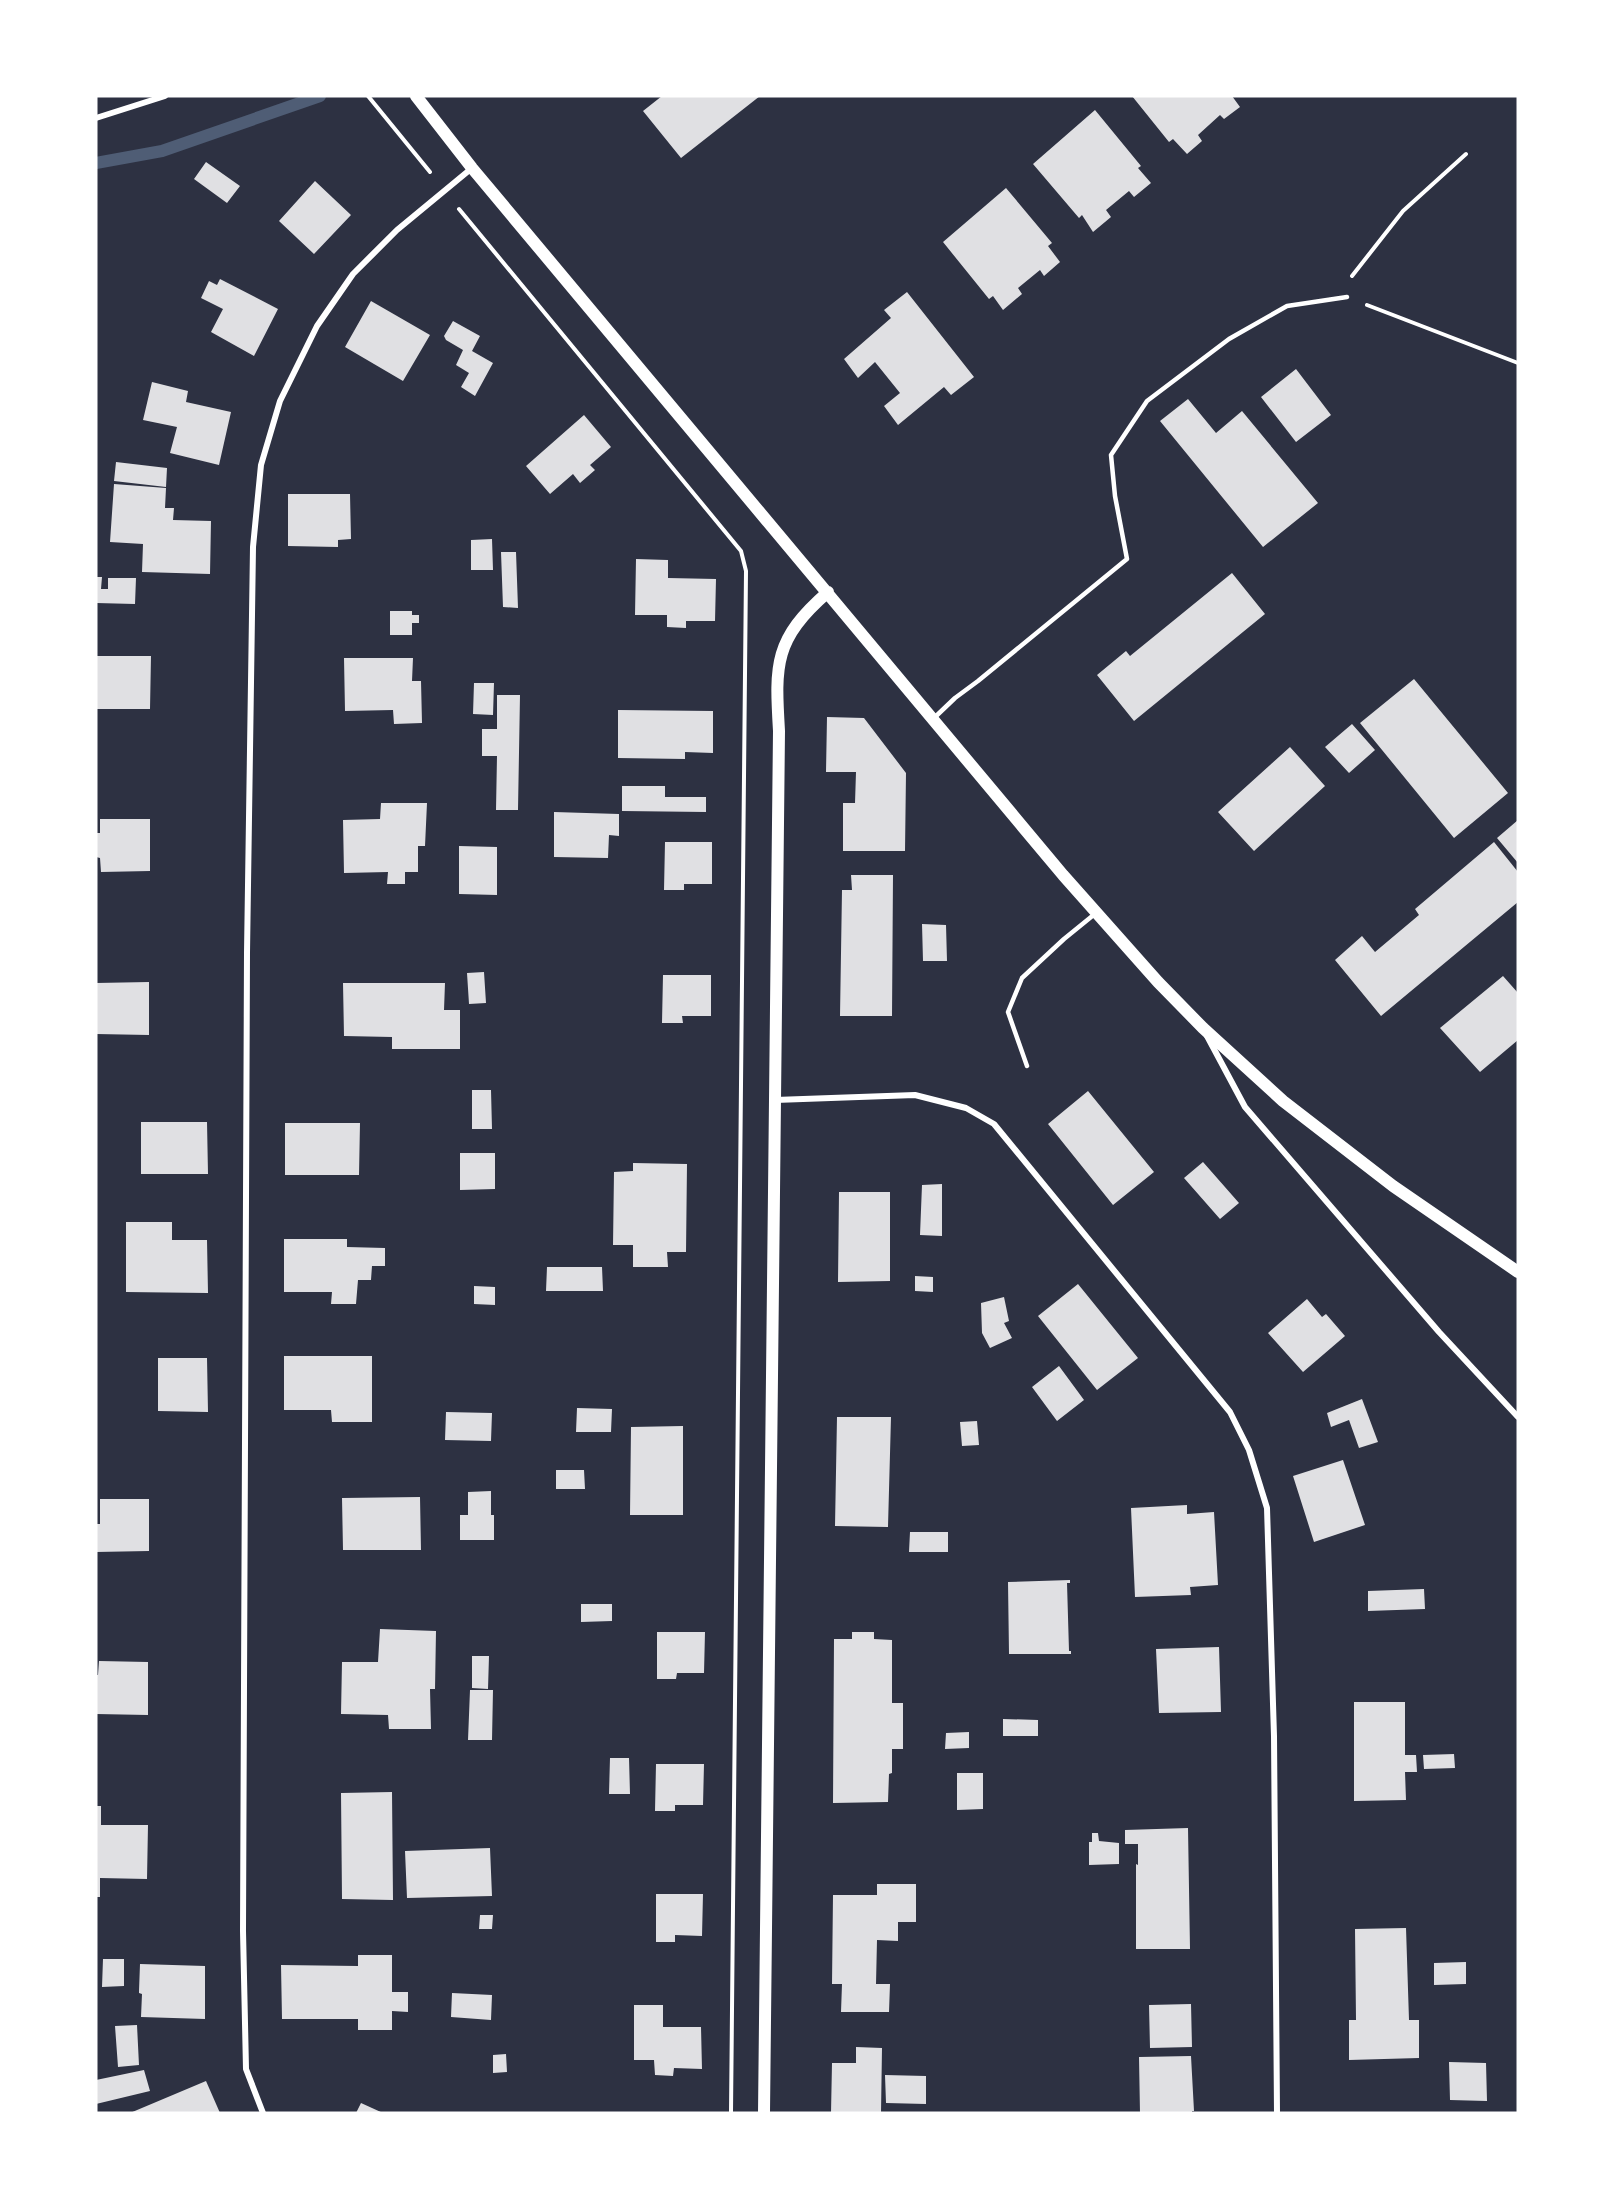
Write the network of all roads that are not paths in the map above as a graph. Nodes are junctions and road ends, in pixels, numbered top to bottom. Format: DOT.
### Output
graph roads {
  1 [pos="165,96"];
  2 [pos="416,96"];
  3 [pos="96,118"];
  4 [pos="472,168"];
  5 [pos="1347,297"];
  6 [pos="828,592"];
  7 [pos="933,720"];
  8 [pos="1096,913"];
  9 [pos="1203,1028"];
  10 [pos="1027,1066"];
  11 [pos="774,1100"];
  12 [pos="1518,1272"];
  13 [pos="1518,1417"];
  14 [pos="262,2113"];
  15 [pos="764,2113"];
  16 [pos="1277,2113"];
  1 -- 3 [label="street"];
  2 -- 4 [label="main road"];
  4 -- 6 [label="main road"];
  4 -- 14 [label="street"];
  5 -- 7 [label="lane"];
  6 -- 7 [label="main road"];
  6 -- 11 [label="main road"];
  7 -- 8 [label="main road"];
  8 -- 9 [label="main road"];
  8 -- 10 [label="lane"];
  9 -- 12 [label="main road"];
  9 -- 13 [label="street"];
  11 -- 15 [label="main road"];
  11 -- 16 [label="street"];
}
